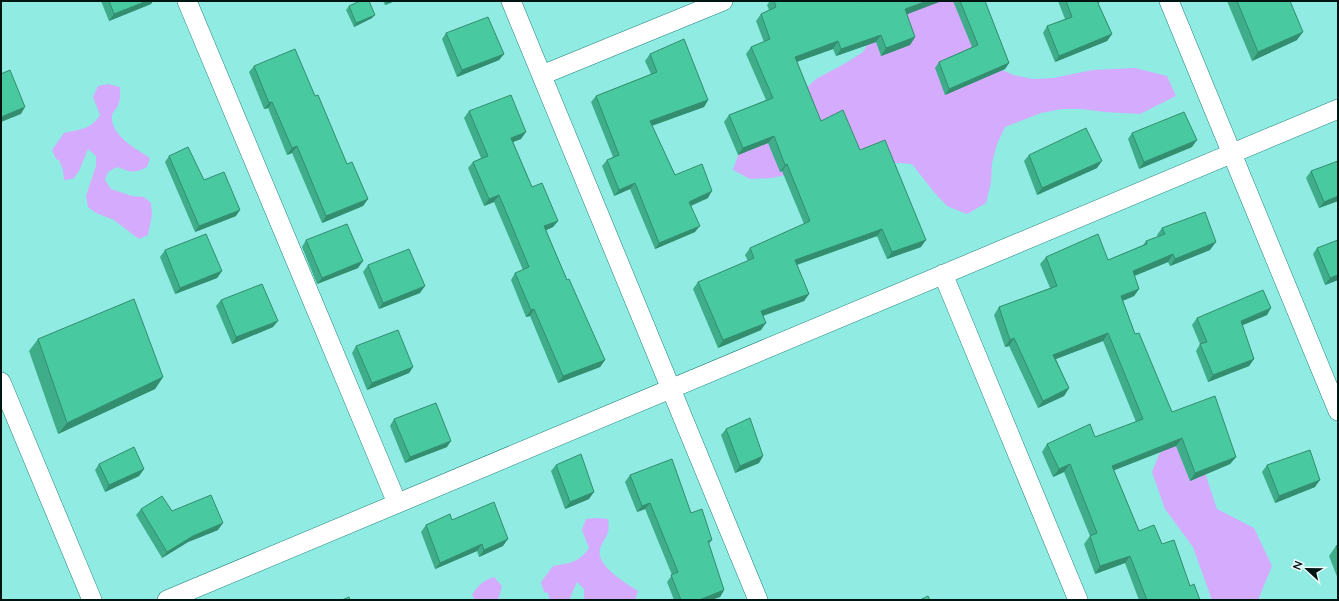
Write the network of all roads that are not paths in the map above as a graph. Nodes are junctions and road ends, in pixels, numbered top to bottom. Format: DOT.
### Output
graph roads {
  1 [pos="187,1"];
  2 [pos="511,1"];
  3 [pos="723,1"];
  4 [pos="1169,1"];
  5 [pos="542,76"];
  6 [pos="1338,109"];
  7 [pos="1232,153"];
  8 [pos="943,274"];
  9 [pos="1,382"];
  10 [pos="671,388"];
  11 [pos="1338,411"];
  12 [pos="397,503"];
  13 [pos="92,600"];
  14 [pos="167,600"];
  15 [pos="758,600"];
  16 [pos="1078,600"];
  1 -- 12 [label="street"];
  2 -- 5 [label="street"];
  3 -- 5 [label="street"];
  4 -- 7 [label="street"];
  5 -- 10 [label="street"];
  6 -- 7 [label="street"];
  7 -- 8 [label="street"];
  7 -- 11 [label="street"];
  8 -- 10 [label="street"];
  8 -- 16 [label="street"];
  9 -- 13 [label="street"];
  10 -- 12 [label="street"];
  10 -- 15 [label="street"];
  12 -- 14 [label="street"];
}
